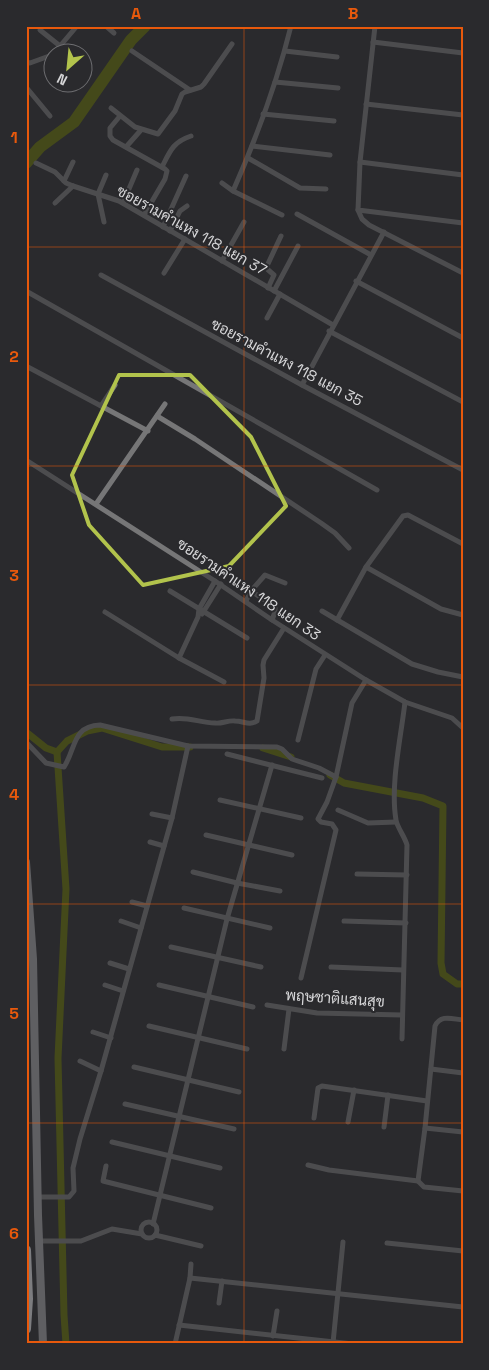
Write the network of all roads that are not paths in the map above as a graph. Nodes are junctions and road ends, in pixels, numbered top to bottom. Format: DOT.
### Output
graph roads {
  1 [pos="77,26"];
  2 [pos="106,26"];
  3 [pos="291,26"];
  4 [pos="375,26"];
  5 [pos="40,30"];
  6 [pos="114,33"];
  7 [pos="55,42"];
  8 [pos="63,42"];
  9 [pos="374,42"];
  10 [pos="232,44"];
  11 [pos="132,51"];
  12 [pos="285,51"];
  13 [pos="463,53"];
  14 [pos="337,57"];
  15 [pos="42,58"];
  16 [pos="26,62"];
  17 [pos="275,82"];
  18 [pos="26,87"];
  19 [pos="338,88"];
  20 [pos="190,90"];
  21 [pos="366,104"];
  22 [pos="111,108"];
  23 [pos="264,114"];
  24 [pos="463,114"];
  25 [pos="50,116"];
  26 [pos="120,116"];
  27 [pos="334,121"];
  28 [pos="140,130"];
  29 [pos="191,136"];
  30 [pos="252,146"];
  31 [pos="126,147"];
  32 [pos="330,155"];
  33 [pos="248,158"];
  34 [pos="73,162"];
  35 [pos="360,162"];
  36 [pos="36,163"];
  37 [pos="162,167"];
  38 [pos="137,170"];
  39 [pos="463,174"];
  40 [pos="106,175"];
  41 [pos="186,176"];
  42 [pos="64,181"];
  43 [pos="222,183"];
  44 [pos="72,186"];
  45 [pos="326,189"];
  46 [pos="233,190"];
  47 [pos="98,194"];
  48 [pos="55,203"];
  49 [pos="123,203"];
  50 [pos="186,206"];
  51 [pos="358,210"];
  52 [pos="297,214"];
  53 [pos="282,215"];
  54 [pos="144,216"];
  55 [pos="104,222"];
  56 [pos="244,222"];
  57 [pos="463,223"];
  58 [pos="163,227"];
  59 [pos="170,230"];
  60 [pos="384,232"];
  61 [pos="281,236"];
  62 [pos="185,239"];
  63 [pos="298,246"];
  64 [pos="371,255"];
  65 [pos="222,261"];
  66 [pos="164,273"];
  67 [pos="463,273"];
  68 [pos="101,275"];
  69 [pos="356,281"];
  70 [pos="268,288"];
  71 [pos="26,291"];
  72 [pos="277,292"];
  73 [pos="267,318"];
  74 [pos="333,325"];
  75 [pos="330,331"];
  76 [pos="463,338"];
  77 [pos="26,366"];
  78 [pos="115,385"];
  79 [pos="302,385"];
  80 [pos="463,402"];
  81 [pos="165,404"];
  82 [pos="101,406"];
  83 [pos="157,416"];
  84 [pos="148,431"];
  85 [pos="26,460"];
  86 [pos="463,470"];
  87 [pos="378,490"];
  88 [pos="96,504"];
  89 [pos="463,544"];
  90 [pos="349,548"];
  91 [pos="366,567"];
  92 [pos="215,581"];
  93 [pos="285,583"];
  94 [pos="221,584"];
  95 [pos="170,590"];
  96 [pos="250,591"];
  97 [pos="246,601"];
  98 [pos="202,610"];
  99 [pos="322,610"];
  100 [pos="104,612"];
  101 [pos="463,615"];
  102 [pos="272,620"];
  103 [pos="337,620"];
  104 [pos="284,628"];
  105 [pos="247,638"];
  106 [pos="325,655"];
  107 [pos="179,658"];
  108 [pos="463,677"];
  109 [pos="366,680"];
  110 [pos="224,682"];
  111 [pos="405,702"];
  112 [pos="172,719"];
  113 [pos="463,728"];
  114 [pos="298,740"];
  115 [pos="26,742"];
  116 [pos="188,746"];
  117 [pos="227,754"];
  118 [pos="272,765"];
  119 [pos="322,778"];
  120 [pos="336,778"];
  121 [pos="220,800"];
  122 [pos="259,809"];
  123 [pos="338,810"];
  124 [pos="152,814"];
  125 [pos="172,818"];
  126 [pos="301,818"];
  127 [pos="396,822"];
  128 [pos="206,836"];
  129 [pos="150,842"];
  130 [pos="248,845"];
  131 [pos="164,846"];
  132 [pos="292,855"];
  133 [pos="26,862"];
  134 [pos="193,872"];
  135 [pos="358,874"];
  136 [pos="407,875"];
  137 [pos="237,883"];
  138 [pos="280,891"];
  139 [pos="132,902"];
  140 [pos="148,906"];
  141 [pos="184,908"];
  142 [pos="226,919"];
  143 [pos="121,921"];
  144 [pos="344,922"];
  145 [pos="406,923"];
  146 [pos="141,928"];
  147 [pos="270,928"];
  148 [pos="171,946"];
  149 [pos="217,958"];
  150 [pos="110,963"];
  151 [pos="331,967"];
  152 [pos="261,968"];
  153 [pos="129,969"];
  154 [pos="403,970"];
  155 [pos="301,978"];
  156 [pos="105,985"];
  157 [pos="158,985"];
  158 [pos="123,991"];
  159 [pos="208,997"];
  160 [pos="267,1005"];
  161 [pos="253,1007"];
  162 [pos="289,1009"];
  163 [pos="402,1015"];
  164 [pos="463,1020"];
  165 [pos="149,1026"];
  166 [pos="93,1032"];
  167 [pos="198,1036"];
  168 [pos="111,1038"];
  169 [pos="402,1039"];
  170 [pos="247,1049"];
  171 [pos="284,1049"];
  172 [pos="80,1061"];
  173 [pos="134,1067"];
  174 [pos="431,1069"];
  175 [pos="101,1070"];
  176 [pos="463,1073"];
  177 [pos="188,1079"];
  178 [pos="354,1090"];
  179 [pos="239,1092"];
  180 [pos="388,1095"];
  181 [pos="427,1101"];
  182 [pos="125,1104"];
  183 [pos="179,1116"];
  184 [pos="314,1118"];
  185 [pos="348,1122"];
  186 [pos="384,1127"];
  187 [pos="426,1128"];
  188 [pos="234,1129"];
  189 [pos="463,1132"];
  190 [pos="112,1142"];
  191 [pos="168,1156"];
  192 [pos="308,1165"];
  193 [pos="106,1166"];
  194 [pos="220,1168"];
  195 [pos="418,1181"];
  196 [pos="463,1191"];
  197 [pos="160,1196"];
  198 [pos="37,1197"];
  199 [pos="211,1208"];
  200 [pos="153,1224"];
  201 [pos="142,1234"];
  202 [pos="155,1235"];
  203 [pos="39,1241"];
  204 [pos="343,1242"];
  205 [pos="388,1242"];
  206 [pos="201,1246"];
  207 [pos="26,1250"];
  208 [pos="463,1251"];
  209 [pos="191,1264"];
  210 [pos="190,1278"];
  211 [pos="222,1281"];
  212 [pos="339,1294"];
  213 [pos="219,1303"];
  214 [pos="463,1307"];
  215 [pos="277,1311"];
  216 [pos="179,1325"];
  217 [pos="26,1330"];
  218 [pos="273,1336"];
  219 [pos="333,1343"];
  220 [pos="43,1344"];
  221 [pos="175,1344"];
  222 [pos="353,1344"];
  1 -- 8 [label="street"];
  2 -- 6 [label="street"];
  3 -- 12 [label="street"];
  4 -- 9 [label="street"];
  5 -- 7 [label="street"];
  9 -- 13 [label="street"];
  9 -- 21 [label="street"];
  10 -- 20 [label="street"];
  11 -- 20 [label="street"];
  12 -- 14 [label="street"];
  12 -- 17 [label="street"];
  15 -- 16 [label="street"];
  17 -- 19 [label="street"];
  17 -- 23 [label="street"];
  18 -- 25 [label="street"];
  20 -- 28 [label="street"];
  21 -- 24 [label="street"];
  21 -- 35 [label="street"];
  22 -- 26 [label="street"];
  23 -- 27 [label="street"];
  23 -- 30 [label="street"];
  26 -- 28 [label="street"];
  26 -- 31 [label="street"];
  28 -- 31 [label="street"];
  29 -- 37 [label="street"];
  30 -- 32 [label="street"];
  30 -- 33 [label="street"];
  31 -- 37 [label="street"];
  33 -- 45 [label="street"];
  33 -- 46 [label="street"];
  34 -- 42 [label="street"];
  35 -- 39 [label="street"];
  35 -- 51 [label="street"];
  36 -- 42 [label="street, ซอยรามคำแหง 118 แยก 37"];
  37 -- 54 [label="street"];
  38 -- 49 [label="street"];
  40 -- 47 [label="street"];
  41 -- 58 [label="street"];
  42 -- 44 [label="street, ซอยรามคำแหง 118 แยก 37"];
  43 -- 46 [label="street"];
  44 -- 47 [label="street, ซอยรามคำแหง 118 แยก 37"];
  44 -- 48 [label="street"];
  46 -- 53 [label="street"];
  47 -- 49 [label="street, ซอยรามคำแหง 118 แยก 37"];
  47 -- 55 [label="street"];
  49 -- 54 [label="street, ซอยรามคำแหง 118 แยก 37"];
  50 -- 59 [label="street"];
  51 -- 57 [label="street"];
  51 -- 60 [label="street"];
  52 -- 64 [label="street"];
  54 -- 58 [label="street, ซอยรามคำแหง 118 แยก 37"];
  56 -- 65 [label="street"];
  58 -- 59 [label="street, ซอยรามคำแหง 118 แยก 37"];
  59 -- 62 [label="street, ซอยรามคำแหง 118 แยก 37"];
  60 -- 64 [label="street"];
  60 -- 67 [label="street"];
  61 -- 70 [label="street"];
  62 -- 65 [label="street, ซอยรามคำแหง 118 แยก 37"];
  62 -- 66 [label="street"];
  63 -- 72 [label="street"];
  64 -- 69 [label="street"];
  65 -- 70 [label="street, ซอยรามคำแหง 118 แยก 37"];
  68 -- 79 [label="street, ซอยรามคำแหง 118 แยก 35"];
  69 -- 74 [label="street"];
  69 -- 76 [label="street"];
  70 -- 72 [label="street, ซอยรามคำแหง 118 แยก 37"];
  71 -- 87 [label="street"];
  72 -- 73 [label="street"];
  72 -- 74 [label="street, ซอยรามคำแหง 118 แยก 37"];
  74 -- 75 [label="street"];
  75 -- 79 [label="street"];
  75 -- 80 [label="street"];
  77 -- 82 [label="street"];
  78 -- 82 [label="street"];
  79 -- 86 [label="street, ซอยรามคำแหง 118 แยก 35"];
  81 -- 83 [label="street"];
  82 -- 84 [label="street"];
  83 -- 84 [label="street"];
  83 -- 90 [label="street"];
  84 -- 88 [label="street"];
  85 -- 88 [label="street, ซอยรามคำแหง 118 แยก 33"];
  88 -- 92 [label="street, ซอยรามคำแหง 118 แยก 33"];
  89 -- 91 [label="street"];
  91 -- 101 [label="street"];
  91 -- 103 [label="street"];
  92 -- 94 [label="street, ซอยรามคำแหง 118 แยก 33"];
  92 -- 98 [label="street"];
  93 -- 96 [label="street"];
  94 -- 97 [label="street, ซอยรามคำแหง 118 แยก 33"];
  94 -- 98 [label="street"];
  95 -- 98 [label="street"];
  96 -- 97 [label="street"];
  96 -- 102 [label="street"];
  97 -- 102 [label="street, ซอยรามคำแหง 118 แยก 33"];
  98 -- 105 [label="street"];
  98 -- 107 [label="street"];
  99 -- 103 [label="street"];
  100 -- 107 [label="street"];
  102 -- 104 [label="street, ซอยรามคำแหง 118 แยก 33"];
  103 -- 108 [label="street"];
  104 -- 106 [label="street, ซอยรามคำแหง 118 แยก 33"];
  104 -- 112 [label="street"];
  106 -- 109 [label="street, ซอยรามคำแหง 118 แยก 33"];
  106 -- 114 [label="street"];
  107 -- 110 [label="street"];
  109 -- 111 [label="street, ซอยรามคำแหง 118 แยก 33"];
  109 -- 120 [label="street"];
  111 -- 113 [label="street, ซอยรามคำแหง 118 แยก 33"];
  111 -- 127 [label="street, พฤษชาติแสนสุข"];
  115 -- 116 [label="street"];
  116 -- 120 [label="street"];
  116 -- 125 [label="street"];
  117 -- 118 [label="street"];
  118 -- 119 [label="street"];
  118 -- 122 [label="street"];
  120 -- 155 [label="street"];
  121 -- 122 [label="street"];
  122 -- 126 [label="street"];
  122 -- 130 [label="street"];
  123 -- 127 [label="street"];
  124 -- 125 [label="street"];
  125 -- 131 [label="street"];
  127 -- 136 [label="street, พฤษชาติแสนสุข"];
  128 -- 130 [label="street"];
  129 -- 131 [label="street"];
  130 -- 132 [label="street"];
  130 -- 137 [label="street"];
  131 -- 140 [label="street"];
  133 -- 198 [label="main road"];
  134 -- 137 [label="street"];
  135 -- 136 [label="street"];
  136 -- 145 [label="street, พฤษชาติแสนสุข"];
  137 -- 138 [label="street"];
  137 -- 142 [label="street"];
  139 -- 140 [label="street"];
  140 -- 146 [label="street"];
  141 -- 142 [label="street"];
  142 -- 147 [label="street"];
  142 -- 149 [label="street"];
  143 -- 146 [label="street"];
  144 -- 145 [label="street"];
  145 -- 154 [label="street, พฤษชาติแสนสุข"];
  146 -- 153 [label="street"];
  148 -- 149 [label="street"];
  149 -- 152 [label="street"];
  149 -- 159 [label="street"];
  150 -- 153 [label="street"];
  151 -- 154 [label="street, พฤษชาติแสนสุข"];
  153 -- 158 [label="street"];
  154 -- 163 [label="street, พฤษชาติแสนสุข"];
  156 -- 158 [label="street"];
  157 -- 159 [label="street"];
  158 -- 168 [label="street"];
  159 -- 161 [label="street"];
  159 -- 167 [label="street"];
  160 -- 162 [label="street, พฤษชาติแสนสุข"];
  162 -- 163 [label="street, พฤษชาติแสนสุข"];
  162 -- 171 [label="street"];
  163 -- 169 [label="street, พฤษชาติแสนสุข"];
  164 -- 174 [label="street"];
  165 -- 167 [label="street"];
  166 -- 168 [label="street"];
  167 -- 170 [label="street"];
  167 -- 177 [label="street"];
  168 -- 175 [label="street"];
  172 -- 175 [label="street"];
  173 -- 177 [label="street"];
  174 -- 176 [label="street"];
  174 -- 181 [label="street"];
  175 -- 198 [label="street"];
  177 -- 179 [label="street"];
  177 -- 183 [label="street"];
  178 -- 180 [label="street"];
  178 -- 184 [label="street"];
  178 -- 185 [label="street"];
  180 -- 181 [label="street"];
  180 -- 186 [label="street"];
  181 -- 187 [label="street"];
  182 -- 183 [label="street"];
  183 -- 188 [label="street"];
  183 -- 191 [label="street"];
  187 -- 189 [label="street"];
  187 -- 195 [label="street"];
  190 -- 191 [label="street"];
  191 -- 194 [label="street"];
  191 -- 197 [label="street"];
  192 -- 195 [label="street"];
  193 -- 197 [label="street"];
  195 -- 196 [label="street"];
  197 -- 199 [label="street"];
  197 -- 200 [label="street"];
  198 -- 203 [label="main road"];
  200 -- 201 [label="street"];
  200 -- 202 [label="street"];
  201 -- 202 [label="street"];
  201 -- 203 [label="street"];
  202 -- 206 [label="street"];
  203 -- 220 [label="main road"];
  204 -- 212 [label="street"];
  205 -- 208 [label="street"];
  207 -- 217 [label="highway"];
  209 -- 210 [label="street"];
  210 -- 211 [label="street"];
  210 -- 216 [label="street"];
  211 -- 212 [label="street"];
  211 -- 213 [label="street"];
  212 -- 214 [label="street"];
  212 -- 219 [label="street"];
  215 -- 218 [label="street"];
  216 -- 218 [label="street"];
  216 -- 221 [label="street"];
  218 -- 219 [label="street"];
  219 -- 222 [label="street"];
}
